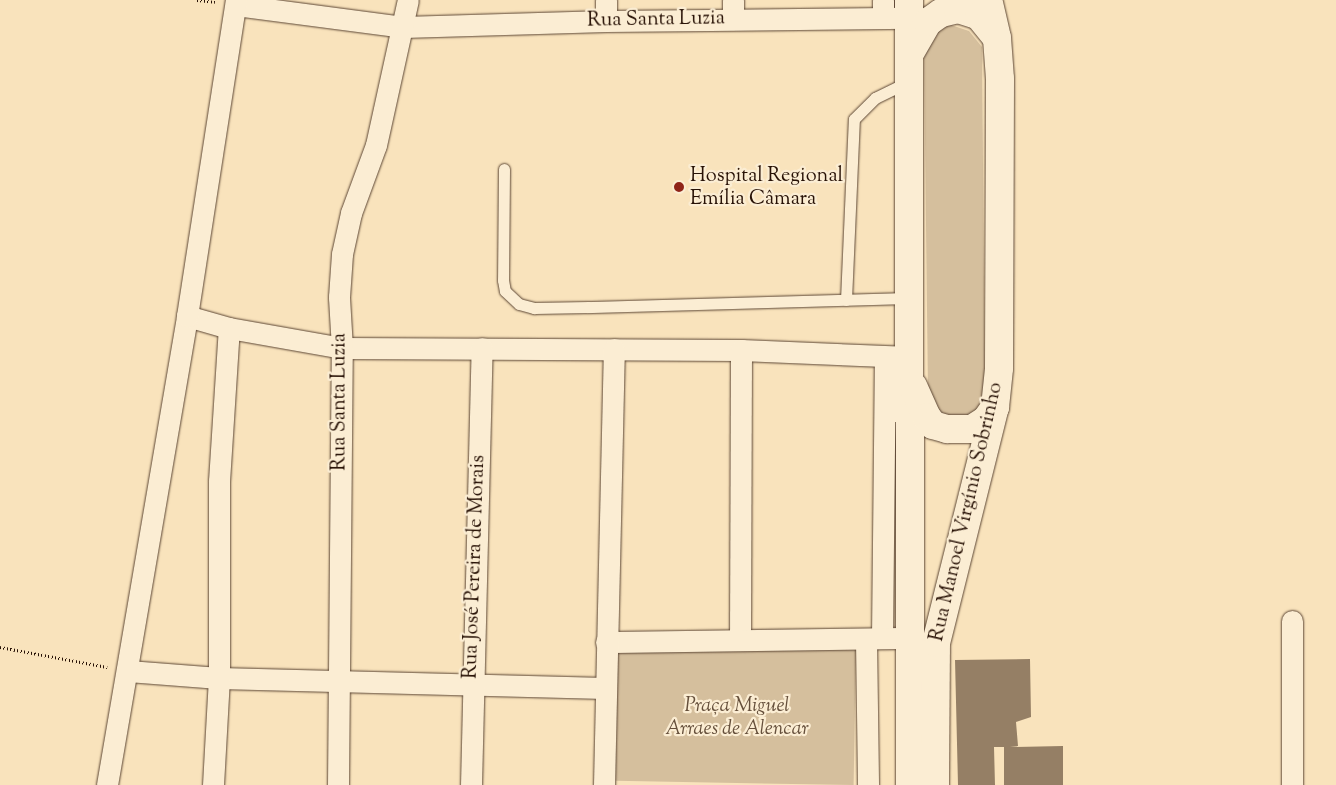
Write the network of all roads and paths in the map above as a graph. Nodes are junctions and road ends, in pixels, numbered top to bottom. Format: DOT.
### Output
graph roads {
  1 [pos="408,0"];
  2 [pos="988,0"];
  3 [pos="236,2"];
  4 [pos="733,9"];
  5 [pos="896,9"];
  6 [pos="606,10"];
  7 [pos="403,27"];
  8 [pos="997,38"];
  9 [pos="909,54"];
  10 [pos="910,81"];
  11 [pos="504,169"];
  12 [pos="911,298"];
  13 [pos="846,300"];
  14 [pos="187,316"];
  15 [pos="229,328"];
  16 [pos="342,348"];
  17 [pos="482,348"];
  18 [pos="614,349"];
  19 [pos="741,350"];
  20 [pos="902,365"];
  21 [pos="995,407"];
  22 [pos="1292,620"];
  23 [pos="885,638"];
  24 [pos="740,640"];
  25 [pos="606,642"];
  26 [pos="0,647"];
  27 [pos="128,672"];
  28 [pos="219,678"];
  29 [pos="338,679"];
  30 [pos="472,684"];
  31 [pos="605,688"];
  32 [pos="107,785"];
  33 [pos="213,785"];
  34 [pos="338,785"];
  35 [pos="471,785"];
  36 [pos="604,785"];
  37 [pos="868,785"];
  38 [pos="910,785"];
  39 [pos="935,785"];
  40 [pos="1292,785"];
  1 -- 7 [label="street, Rua Santa Luzia"];
  2 -- 8 [label="main road, Rua Manoel Virgínio Sobrinho"];
  3 -- 7 [label="street, Rua Santa Luzia"];
  3 -- 14 [label="street"];
  4 -- 5 [label="street, Rua Santa Luzia"];
  4 -- 6 [label="street, Rua Santa Luzia"];
  5 -- 9 [label="main road, Rua Manoel Virgínio Sobrinho"];
  6 -- 7 [label="street, Rua Santa Luzia"];
  7 -- 16 [label="street, Rua Santa Luzia"];
  8 -- 9 [label="main road"];
  8 -- 21 [label="main road, Rua Manoel Virgínio Sobrinho"];
  9 -- 10 [label="main road, Rua Manoel Virgínio Sobrinho"];
  10 -- 12 [label="main road, Rua Manoel Virgínio Sobrinho"];
  10 -- 13 [label="lane"];
  11 -- 13 [label="lane"];
  12 -- 13 [label="lane"];
  12 -- 20 [label="main road, Rua Manoel Virgínio Sobrinho"];
  14 -- 15 [label="street"];
  14 -- 27 [label="street"];
  15 -- 16 [label="street"];
  15 -- 28 [label="street"];
  16 -- 17 [label="street"];
  16 -- 29 [label="street, Rua Santa Luzia"];
  17 -- 18 [label="street"];
  17 -- 30 [label="street, Rua José Pereira de Morais"];
  18 -- 19 [label="street"];
  18 -- 25 [label="street"];
  19 -- 20 [label="street"];
  19 -- 24 [label="street"];
  20 -- 21 [label="main road"];
  20 -- 23 [label="main road, Rua Manoel Virgínio Sobrinho"];
  21 -- 39 [label="main road, Rua Manoel Virgínio Sobrinho"];
  22 -- 40 [label="street"];
  23 -- 24 [label="street"];
  23 -- 37 [label="street"];
  23 -- 38 [label="main road, Rua Manoel Virgínio Sobrinho"];
  24 -- 25 [label="street"];
  25 -- 31 [label="street"];
  26 -- 27 [label="path"];
  27 -- 28 [label="street"];
  27 -- 32 [label="street"];
  28 -- 29 [label="street"];
  28 -- 33 [label="street"];
  29 -- 30 [label="street"];
  29 -- 34 [label="street, Rua Santa Luzia"];
  30 -- 31 [label="street"];
  30 -- 35 [label="street, Rua José Pereira de Morais"];
  31 -- 36 [label="street"];
}
